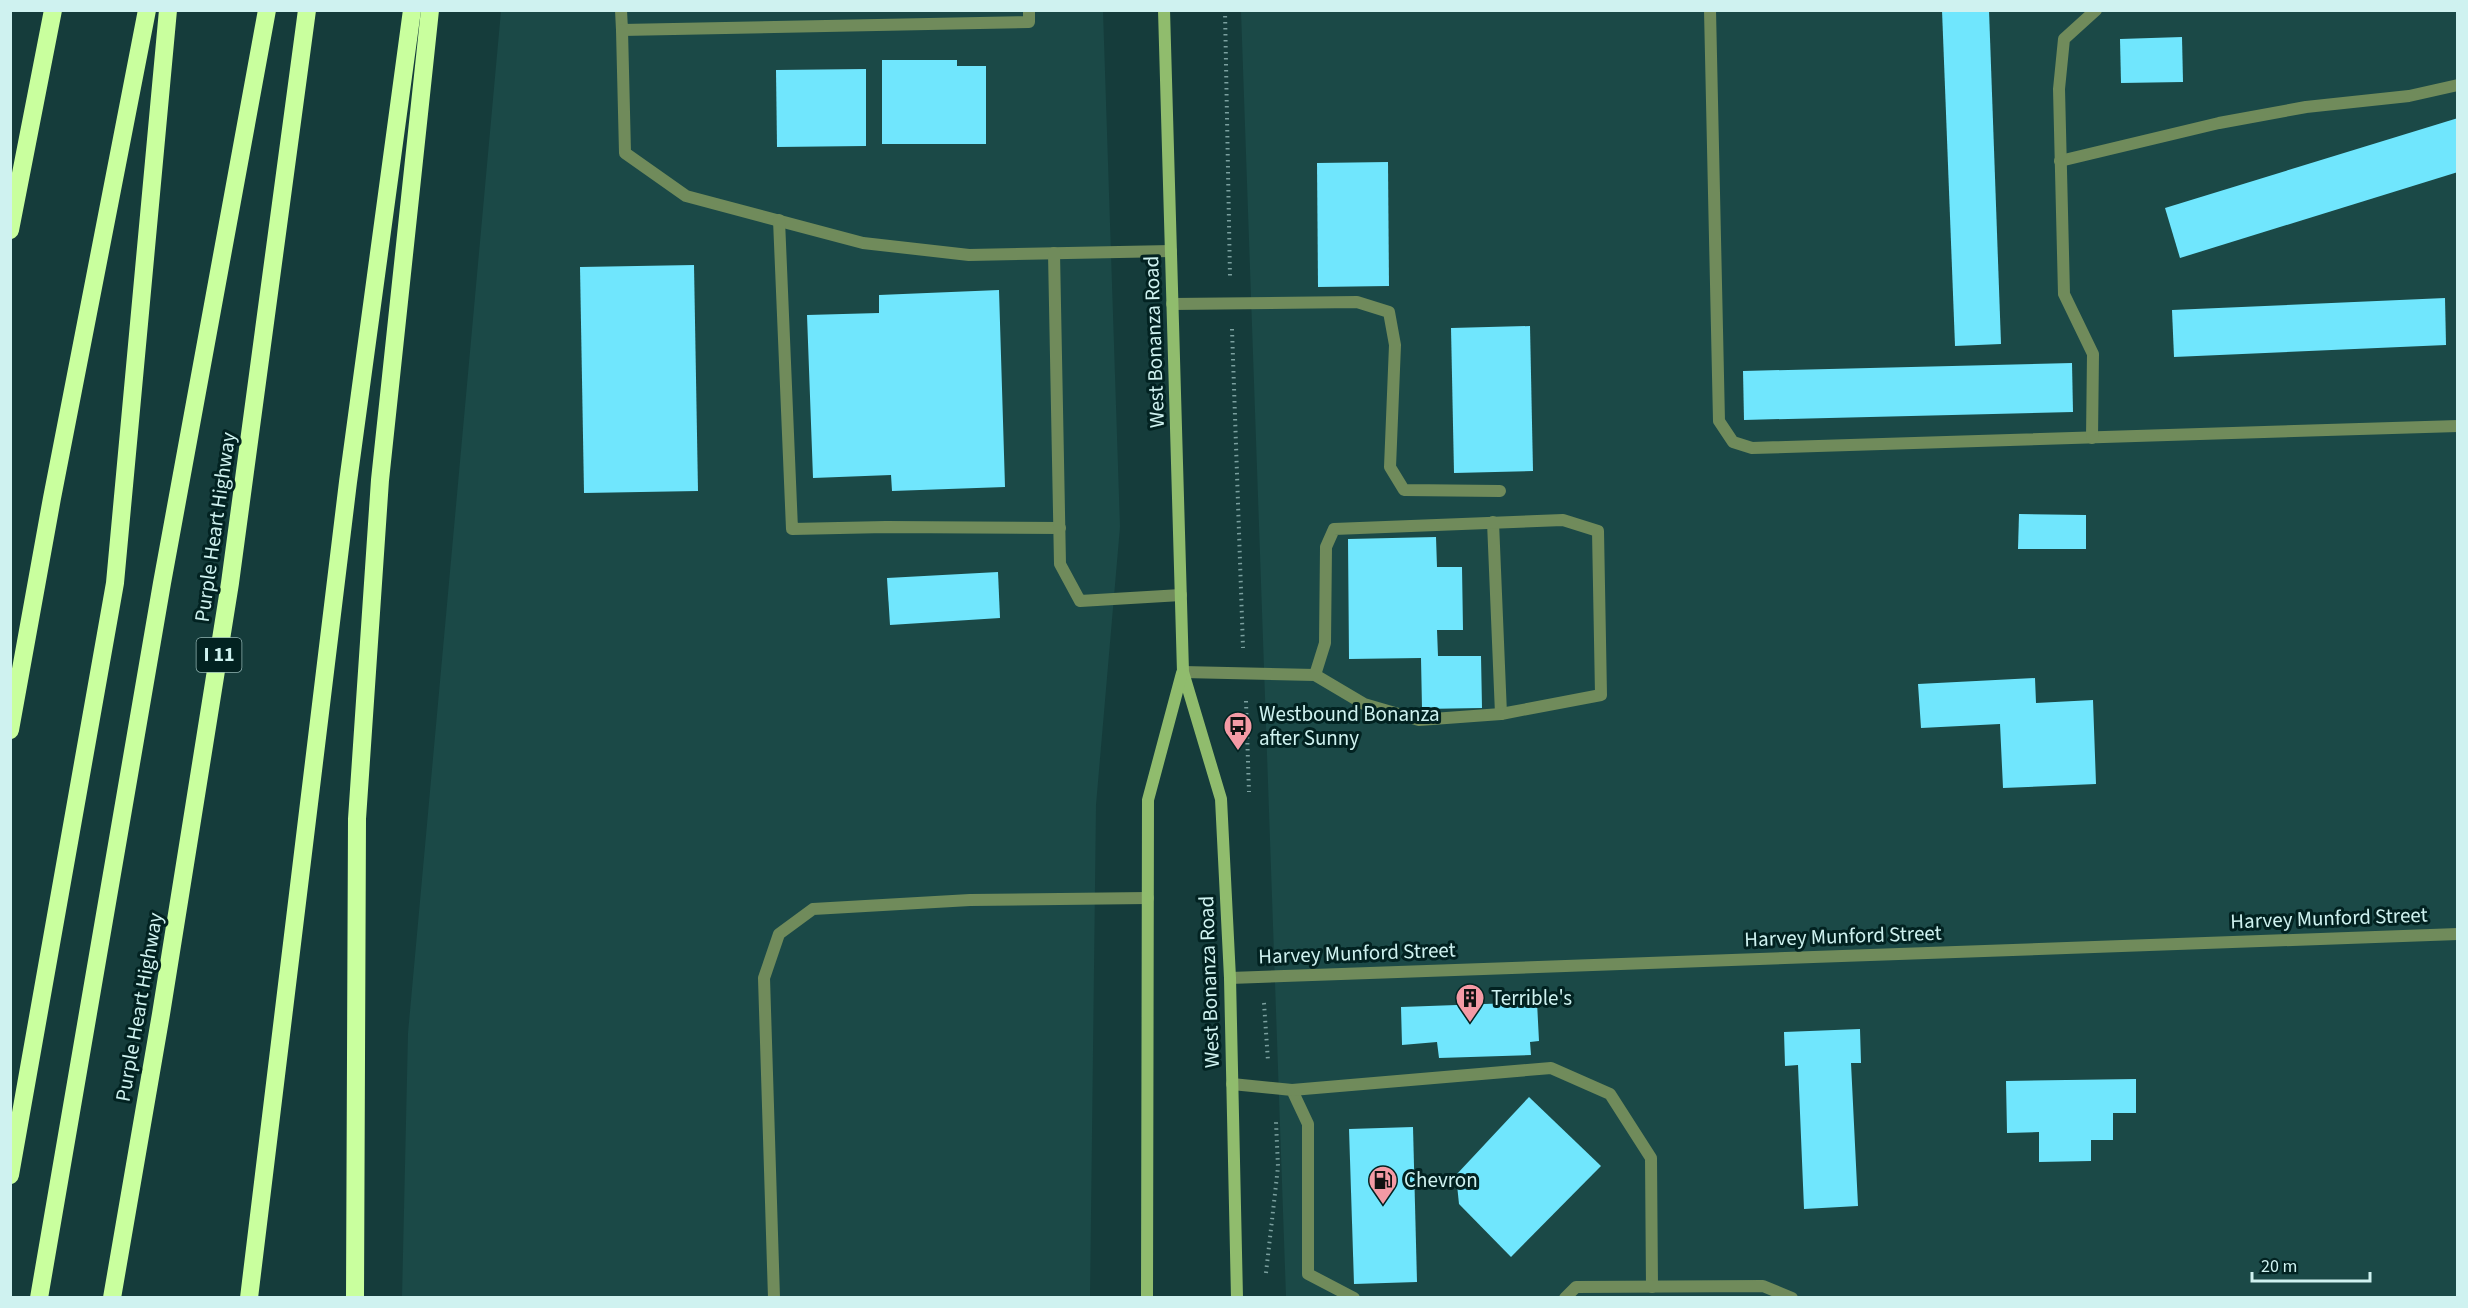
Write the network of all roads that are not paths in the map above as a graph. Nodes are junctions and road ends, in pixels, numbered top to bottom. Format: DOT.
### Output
graph roads {
  1 [pos="53,10"];
  2 [pos="147,10"];
  3 [pos="168,10"];
  4 [pos="267,10"];
  5 [pos="307,10"];
  6 [pos="412,10"];
  7 [pos="430,10"];
  8 [pos="621,10"];
  9 [pos="1029,10"];
  10 [pos="1164,10"];
  11 [pos="1710,10"];
  12 [pos="2096,10"];
  13 [pos="622,30"];
  14 [pos="2457,85"];
  15 [pos="2060,161"];
  16 [pos="779,220"];
  17 [pos="10,230"];
  18 [pos="1170,251"];
  19 [pos="1054,253"];
  20 [pos="1172,304"];
  21 [pos="2457,426"];
  22 [pos="2092,438"];
  23 [pos="1500,491"];
  24 [pos="1493,522"];
  25 [pos="1060,528"];
  26 [pos="1180,595"];
  27 [pos="1183,672"];
  28 [pos="1315,675"];
  29 [pos="1501,714"];
  30 [pos="10,730"];
  31 [pos="1148,898"];
  32 [pos="2457,933"];
  33 [pos="1230,978"];
  34 [pos="1232,1084"];
  35 [pos="1292,1090"];
  36 [pos="10,1175"];
  37 [pos="1652,1287"];
  38 [pos="39,1298"];
  39 [pos="112,1298"];
  40 [pos="249,1298"];
  41 [pos="355,1298"];
  42 [pos="774,1298"];
  43 [pos="1147,1298"];
  44 [pos="1237,1298"];
  45 [pos="1354,1298"];
  46 [pos="1565,1298"];
  47 [pos="1792,1298"];
  1 -- 17 [label="highway"];
  2 -- 30 [label="highway"];
  3 -- 36 [label="highway"];
  4 -- 38 [label="highway"];
  5 -- 39 [label="highway, Purple Heart Highway / I 11"];
  6 -- 40 [label="highway"];
  7 -- 41 [label="highway"];
  8 -- 13 [label="street"];
  9 -- 13 [label="street"];
  10 -- 18 [label="main road, West Bonanza Road"];
  11 -- 22 [label="street"];
  12 -- 15 [label="street"];
  13 -- 16 [label="street"];
  14 -- 15 [label="street"];
  15 -- 22 [label="street"];
  16 -- 19 [label="street"];
  16 -- 25 [label="street"];
  18 -- 19 [label="street"];
  18 -- 20 [label="main road, West Bonanza Road"];
  19 -- 25 [label="street"];
  20 -- 23 [label="street"];
  20 -- 26 [label="main road, West Bonanza Road"];
  21 -- 22 [label="street"];
  24 -- 28 [label="street"];
  24 -- 29 [label="street"];
  24 -- 29 [label="street"];
  25 -- 26 [label="street"];
  26 -- 27 [label="main road, West Bonanza Road"];
  27 -- 28 [label="street"];
  27 -- 31 [label="main road, West Bonanza Road"];
  27 -- 33 [label="main road, West Bonanza Road"];
  28 -- 29 [label="street"];
  31 -- 42 [label="street"];
  31 -- 43 [label="main road, West Bonanza Road"];
  32 -- 33 [label="street, Harvey Munford Street"];
  33 -- 34 [label="main road, West Bonanza Road"];
  34 -- 35 [label="street"];
  34 -- 44 [label="main road, West Bonanza Road"];
  35 -- 37 [label="street"];
  35 -- 45 [label="street"];
  37 -- 46 [label="street"];
  37 -- 47 [label="street"];
}
